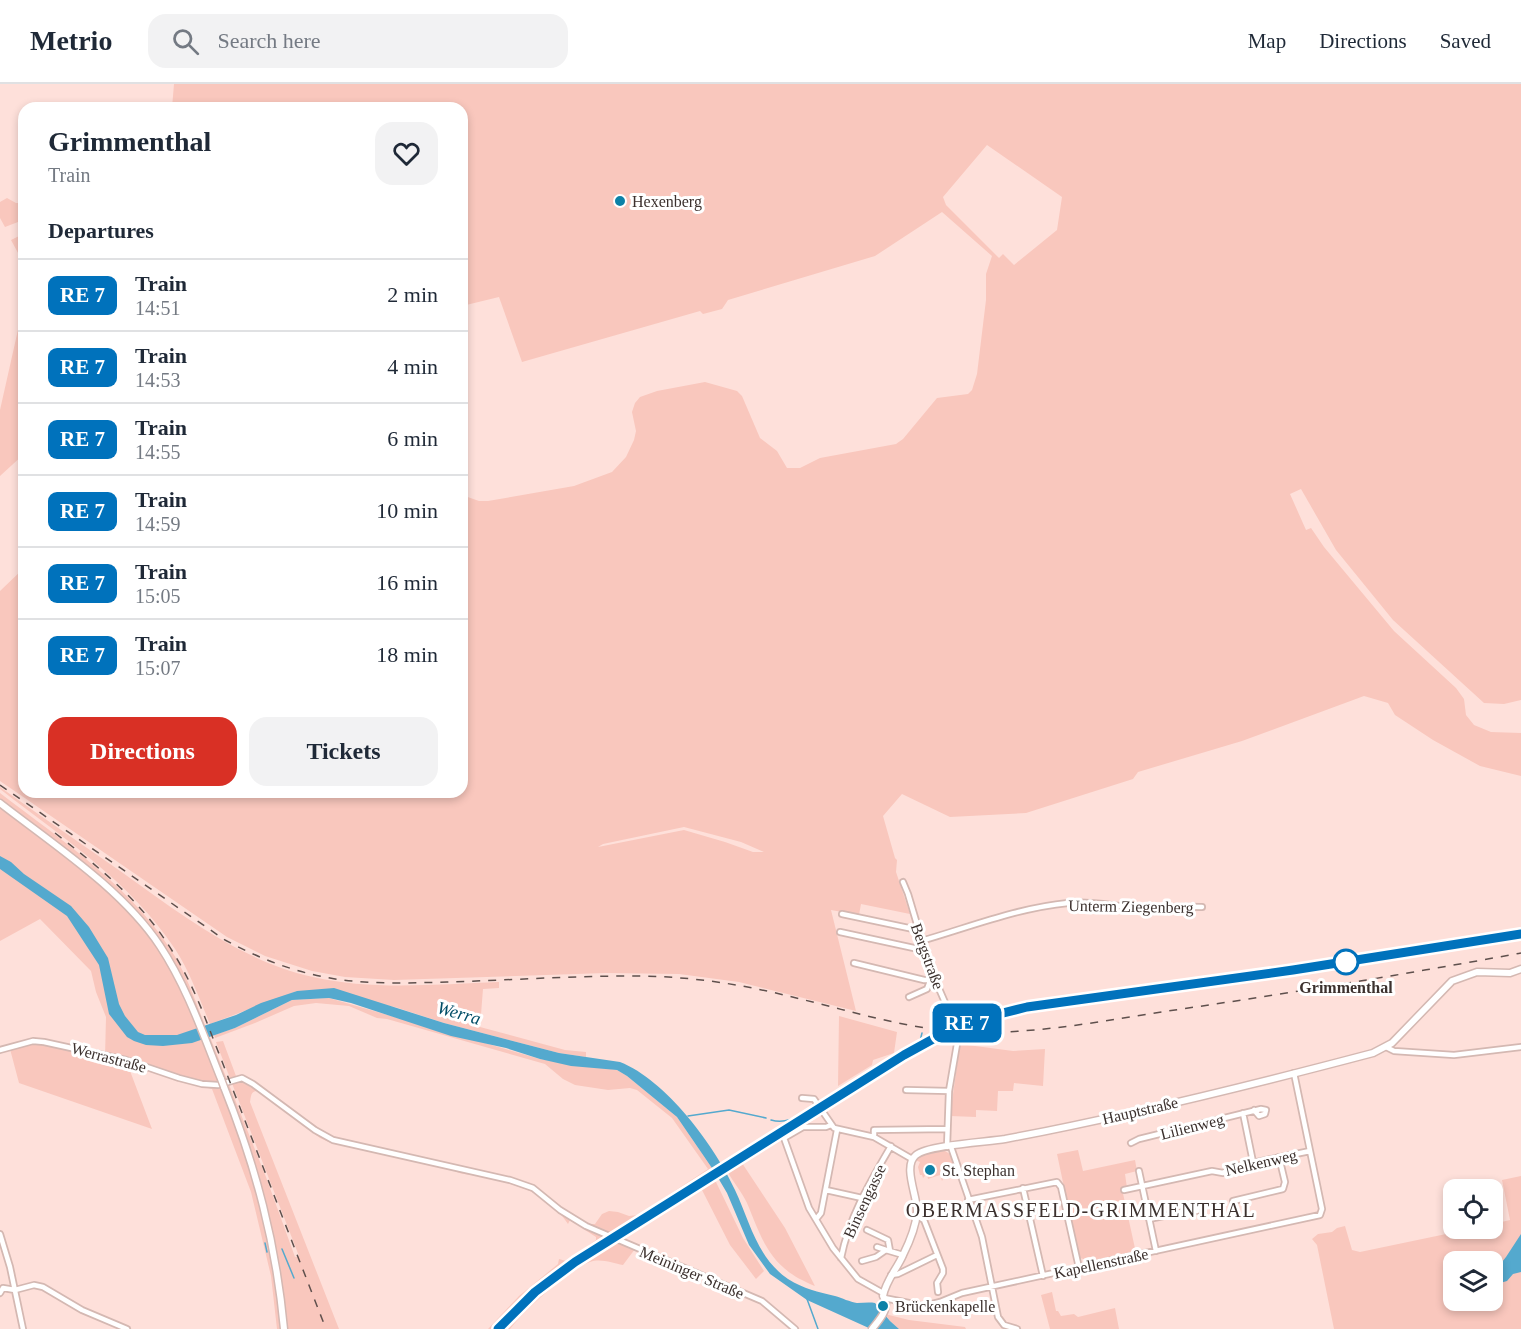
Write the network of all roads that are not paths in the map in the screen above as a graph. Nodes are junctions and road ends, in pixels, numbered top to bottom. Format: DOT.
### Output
graph roads {
  1 [pos="0,803"];
  2 [pos="903,882"];
  3 [pos="1202,907"];
  4 [pos="842,914"];
  5 [pos="918,930"];
  6 [pos="840,932"];
  7 [pos="921,941"];
  8 [pos="923,950"];
  9 [pos="854,963"];
  10 [pos="1521,969"];
  11 [pos="932,981"];
  12 [pos="909,997"];
  13 [pos="1386,1047"];
  14 [pos="1521,1047"];
  15 [pos="0,1050"];
  16 [pos="1294,1073"];
  17 [pos="221,1084"];
  18 [pos="906,1090"];
  19 [pos="949,1091"];
  20 [pos="801,1098"];
  21 [pos="1254,1110"];
  22 [pos="1243,1113"];
  23 [pos="831,1125"];
  24 [pos="947,1129"];
  25 [pos="837,1130"];
  26 [pos="874,1137"];
  27 [pos="1131,1143"];
  28 [pos="891,1146"];
  29 [pos="949,1147"];
  30 [pos="1310,1151"];
  31 [pos="1279,1157"];
  32 [pos="912,1159"];
  33 [pos="1253,1162"];
  34 [pos="453,1168"];
  35 [pos="1139,1171"];
  36 [pos="1142,1186"];
  37 [pos="1023,1188"];
  38 [pos="826,1191"];
  39 [pos="1124,1191"];
  40 [pos="862,1198"];
  41 [pos="968,1200"];
  42 [pos="1233,1203"];
  43 [pos="1197,1211"];
  44 [pos="916,1215"];
  45 [pos="817,1218"];
  46 [pos="1149,1219"];
  47 [pos="867,1230"];
  48 [pos="0,1234"];
  49 [pos="877,1247"];
  50 [pos="888,1250"];
  51 [pos="1156,1251"];
  52 [pos="937,1255"];
  53 [pos="903,1256"];
  54 [pos="840,1258"];
  55 [pos="862,1261"];
  56 [pos="1079,1268"];
  57 [pos="891,1275"];
  58 [pos="1043,1276"];
  59 [pos="992,1287"];
  60 [pos="15,1290"];
  61 [pos="938,1292"];
  62 [pos="0,1293"];
  63 [pos="884,1296"];
  64 [pos="23,1329"];
  65 [pos="127,1329"];
  66 [pos="284,1329"];
  67 [pos="795,1329"];
  68 [pos="872,1329"];
  69 [pos="1017,1329"];
  1 -- 17 [label="main road"];
  2 -- 5 [label="street, Bergstraße"];
  3 -- 7 [label="street, Unterm Ziegenberg"];
  4 -- 5 [label="street"];
  5 -- 7 [label="street, Bergstraße"];
  6 -- 8 [label="street"];
  7 -- 8 [label="street, Bergstraße"];
  8 -- 11 [label="street, Bergstraße"];
  9 -- 11 [label="street"];
  10 -- 13 [label="main road, Hauptstraße"];
  11 -- 12 [label="street"];
  11 -- 19 [label="street, Bergstraße, bridge"];
  13 -- 14 [label="street"];
  13 -- 16 [label="main road, Hauptstraße"];
  15 -- 17 [label="street, Werrastraße"];
  16 -- 29 [label="main road, Hauptstraße"];
  16 -- 30 [label="street"];
  17 -- 34 [label="street, Werrastraße"];
  17 -- 66 [label="main road"];
  18 -- 19 [label="street"];
  19 -- 24 [label="street"];
  20 -- 23 [label="street"];
  21 -- 22 [label="street, Lilienweg"];
  22 -- 27 [label="street, Lilienweg"];
  22 -- 33 [label="street"];
  23 -- 25 [label="street"];
  23 -- 45 [label="street"];
  24 -- 26 [label="street"];
  24 -- 29 [label="street"];
  25 -- 26 [label="street"];
  25 -- 38 [label="street"];
  26 -- 28 [label="street"];
  28 -- 32 [label="street"];
  28 -- 40 [label="street, Binsengasse"];
  29 -- 32 [label="main road, Hauptstraße"];
  29 -- 41 [label="street"];
  30 -- 31 [label="street, Nelkenweg"];
  30 -- 51 [label="street, Kapellenstraße"];
  31 -- 33 [label="street, Nelkenweg"];
  31 -- 42 [label="street"];
  32 -- 44 [label="main road"];
  33 -- 36 [label="street, Nelkenweg"];
  34 -- 67 [label="street, Meininger Straße"];
  35 -- 36 [label="street"];
  36 -- 39 [label="street, Nelkenweg"];
  36 -- 46 [label="street"];
  37 -- 41 [label="street"];
  37 -- 56 [label="street"];
  37 -- 58 [label="street"];
  38 -- 40 [label="street"];
  38 -- 45 [label="street"];
  40 -- 54 [label="street, Binsengasse"];
  41 -- 59 [label="street"];
  43 -- 46 [label="street"];
  44 -- 52 [label="street"];
  44 -- 53 [label="main road"];
  45 -- 54 [label="street"];
  46 -- 51 [label="street"];
  47 -- 50 [label="street"];
  48 -- 60 [label="street"];
  49 -- 50 [label="street"];
  50 -- 53 [label="street"];
  50 -- 55 [label="street"];
  51 -- 56 [label="street, Kapellenstraße"];
  52 -- 57 [label="street"];
  52 -- 61 [label="street"];
  53 -- 57 [label="main road"];
  54 -- 63 [label="street"];
  56 -- 58 [label="street, Kapellenstraße"];
  57 -- 63 [label="main road"];
  58 -- 59 [label="street, Kapellenstraße"];
  59 -- 63 [label="street, Kapellenstraße"];
  59 -- 69 [label="street"];
  60 -- 62 [label="street"];
  60 -- 64 [label="street"];
  60 -- 65 [label="street"];
  63 -- 68 [label="main road"];
}
